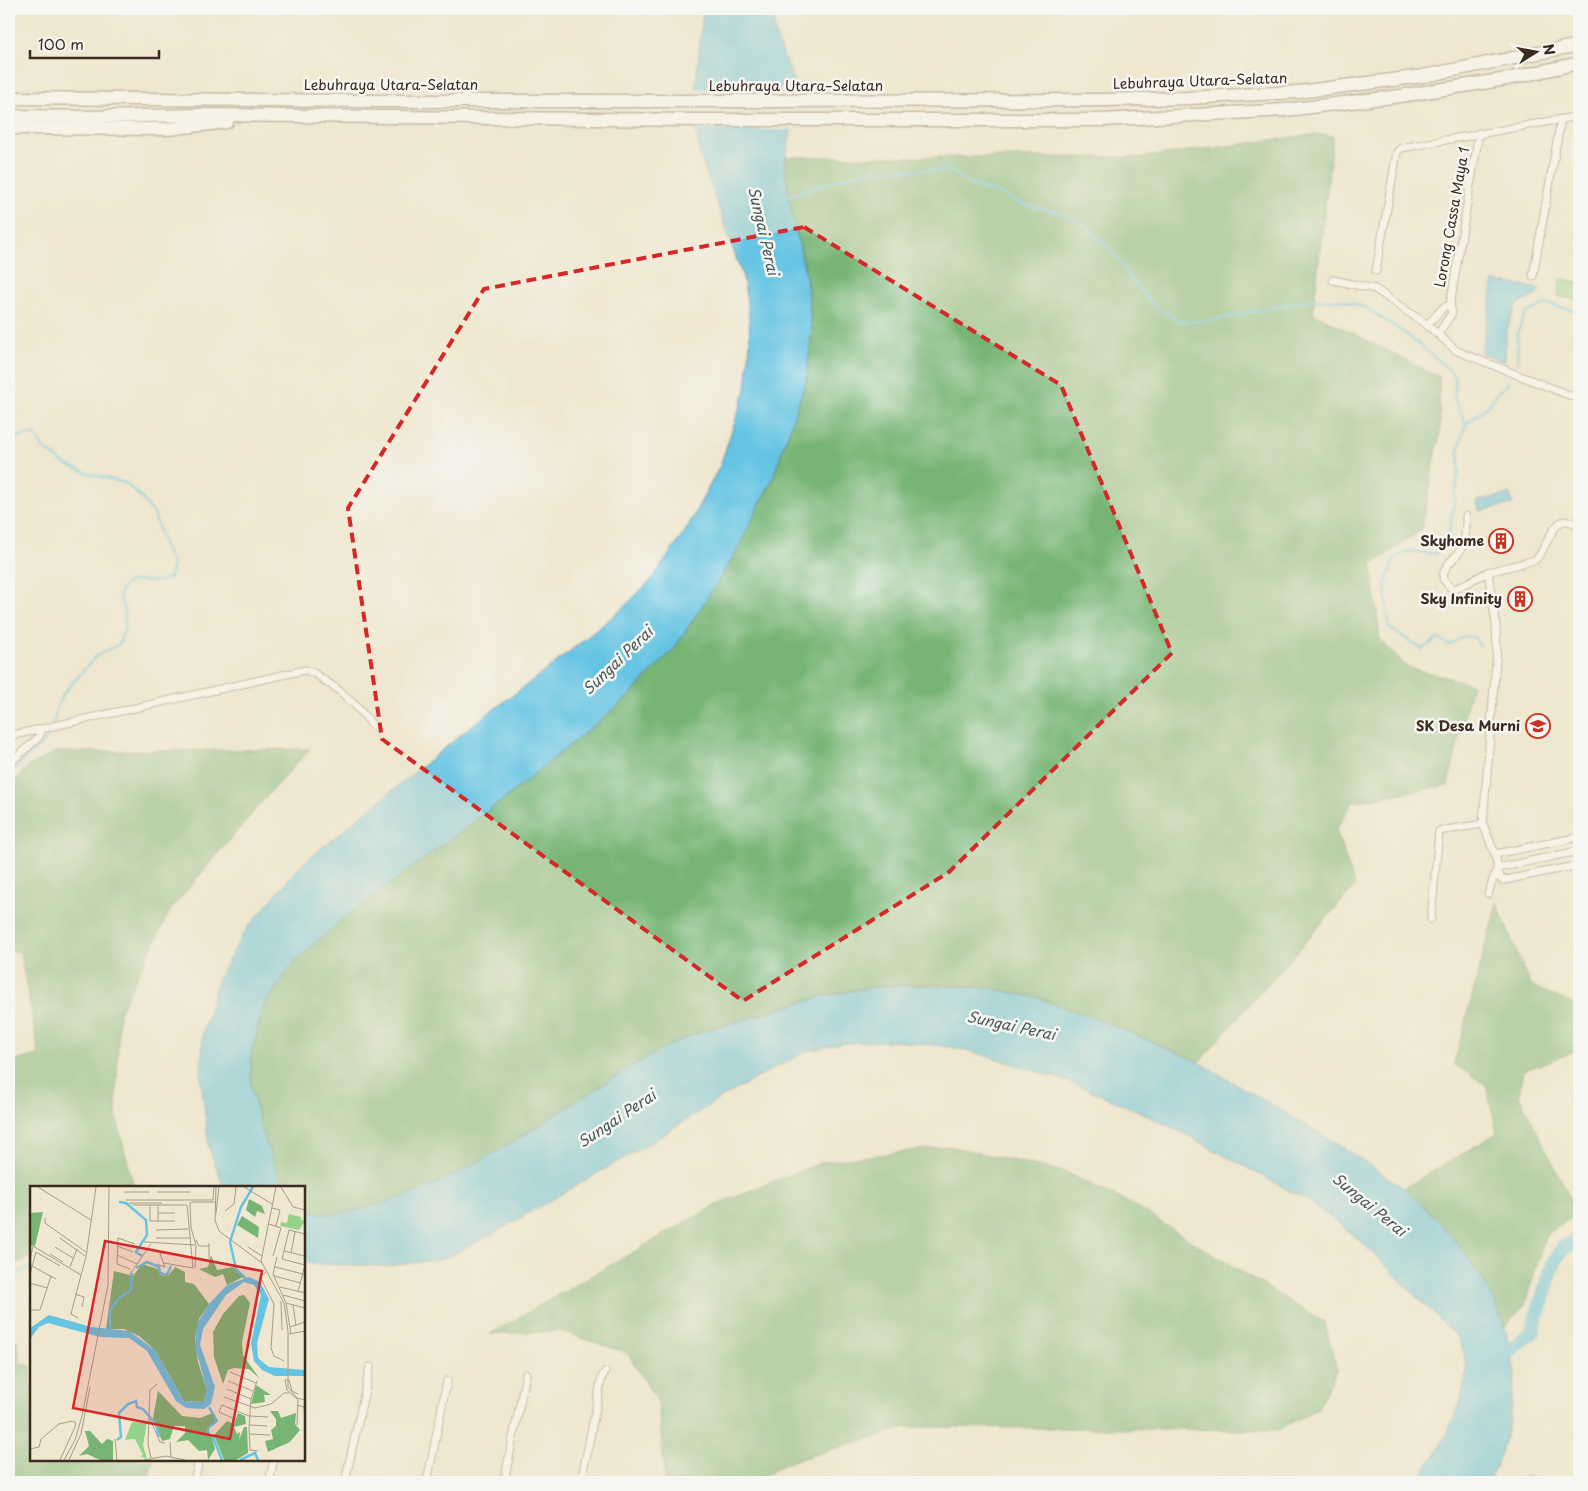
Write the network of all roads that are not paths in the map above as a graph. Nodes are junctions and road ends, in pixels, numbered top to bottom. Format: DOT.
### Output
graph roads {
  1 [pos="1579,45"];
  2 [pos="1579,64"];
  3 [pos="9,98"];
  4 [pos="279,115"];
  5 [pos="9,116"];
  6 [pos="1579,116"];
  7 [pos="1561,119"];
  8 [pos="9,128"];
  9 [pos="1479,134"];
  10 [pos="1376,272"];
  11 [pos="1533,276"];
  12 [pos="1333,280"];
  13 [pos="1450,305"];
  14 [pos="1426,325"];
  15 [pos="1438,334"];
  16 [pos="1579,399"];
  17 [pos="1466,516"];
  18 [pos="1579,526"];
  19 [pos="1488,572"];
  20 [pos="374,727"];
  21 [pos="45,728"];
  22 [pos="9,736"];
  23 [pos="9,764"];
  24 [pos="1483,824"];
  25 [pos="1579,837"];
  26 [pos="1579,851"];
  27 [pos="1495,854"];
  28 [pos="1579,865"];
  29 [pos="1497,868"];
  30 [pos="1488,894"];
  31 [pos="1431,919"];
  32 [pos="370,1367"];
  33 [pos="605,1372"];
  34 [pos="526,1374"];
  35 [pos="447,1381"];
  36 [pos="199,1461"];
  37 [pos="274,1461"];
  38 [pos="194,1482"];
  39 [pos="269,1482"];
  40 [pos="345,1482"];
  41 [pos="427,1482"];
  42 [pos="504,1482"];
  43 [pos="581,1482"];
  44 [pos="1525,1482"];
  45 [pos="1546,1482"];
  1 -- 3 [label="highway, Lebuhraya Utara–Selatan"];
  2 -- 4 [label="highway"];
  4 -- 5 [label="highway"];
  4 -- 8 [label="highway"];
  6 -- 7 [label="street"];
  7 -- 9 [label="street"];
  7 -- 11 [label="street"];
  9 -- 10 [label="street"];
  9 -- 13 [label="street, Lorong Cassa Maya 1"];
  12 -- 14 [label="street"];
  13 -- 14 [label="street, Lorong Cassa Maya 1"];
  13 -- 15 [label="street, Lorong Cassa Maya 1"];
  14 -- 15 [label="street"];
  15 -- 16 [label="street"];
  17 -- 19 [label="street"];
  18 -- 19 [label="street"];
  19 -- 24 [label="street"];
  20 -- 21 [label="street"];
  21 -- 22 [label="street"];
  21 -- 23 [label="street"];
  24 -- 27 [label="street"];
  24 -- 31 [label="street"];
  25 -- 27 [label="street"];
  26 -- 29 [label="street"];
  27 -- 29 [label="street"];
  28 -- 29 [label="street"];
  29 -- 30 [label="street"];
  32 -- 40 [label="street"];
  33 -- 43 [label="street"];
  34 -- 42 [label="street"];
  35 -- 41 [label="street"];
  36 -- 38 [label="street"];
  37 -- 39 [label="street"];
  44 -- 45 [label="street"];
}
